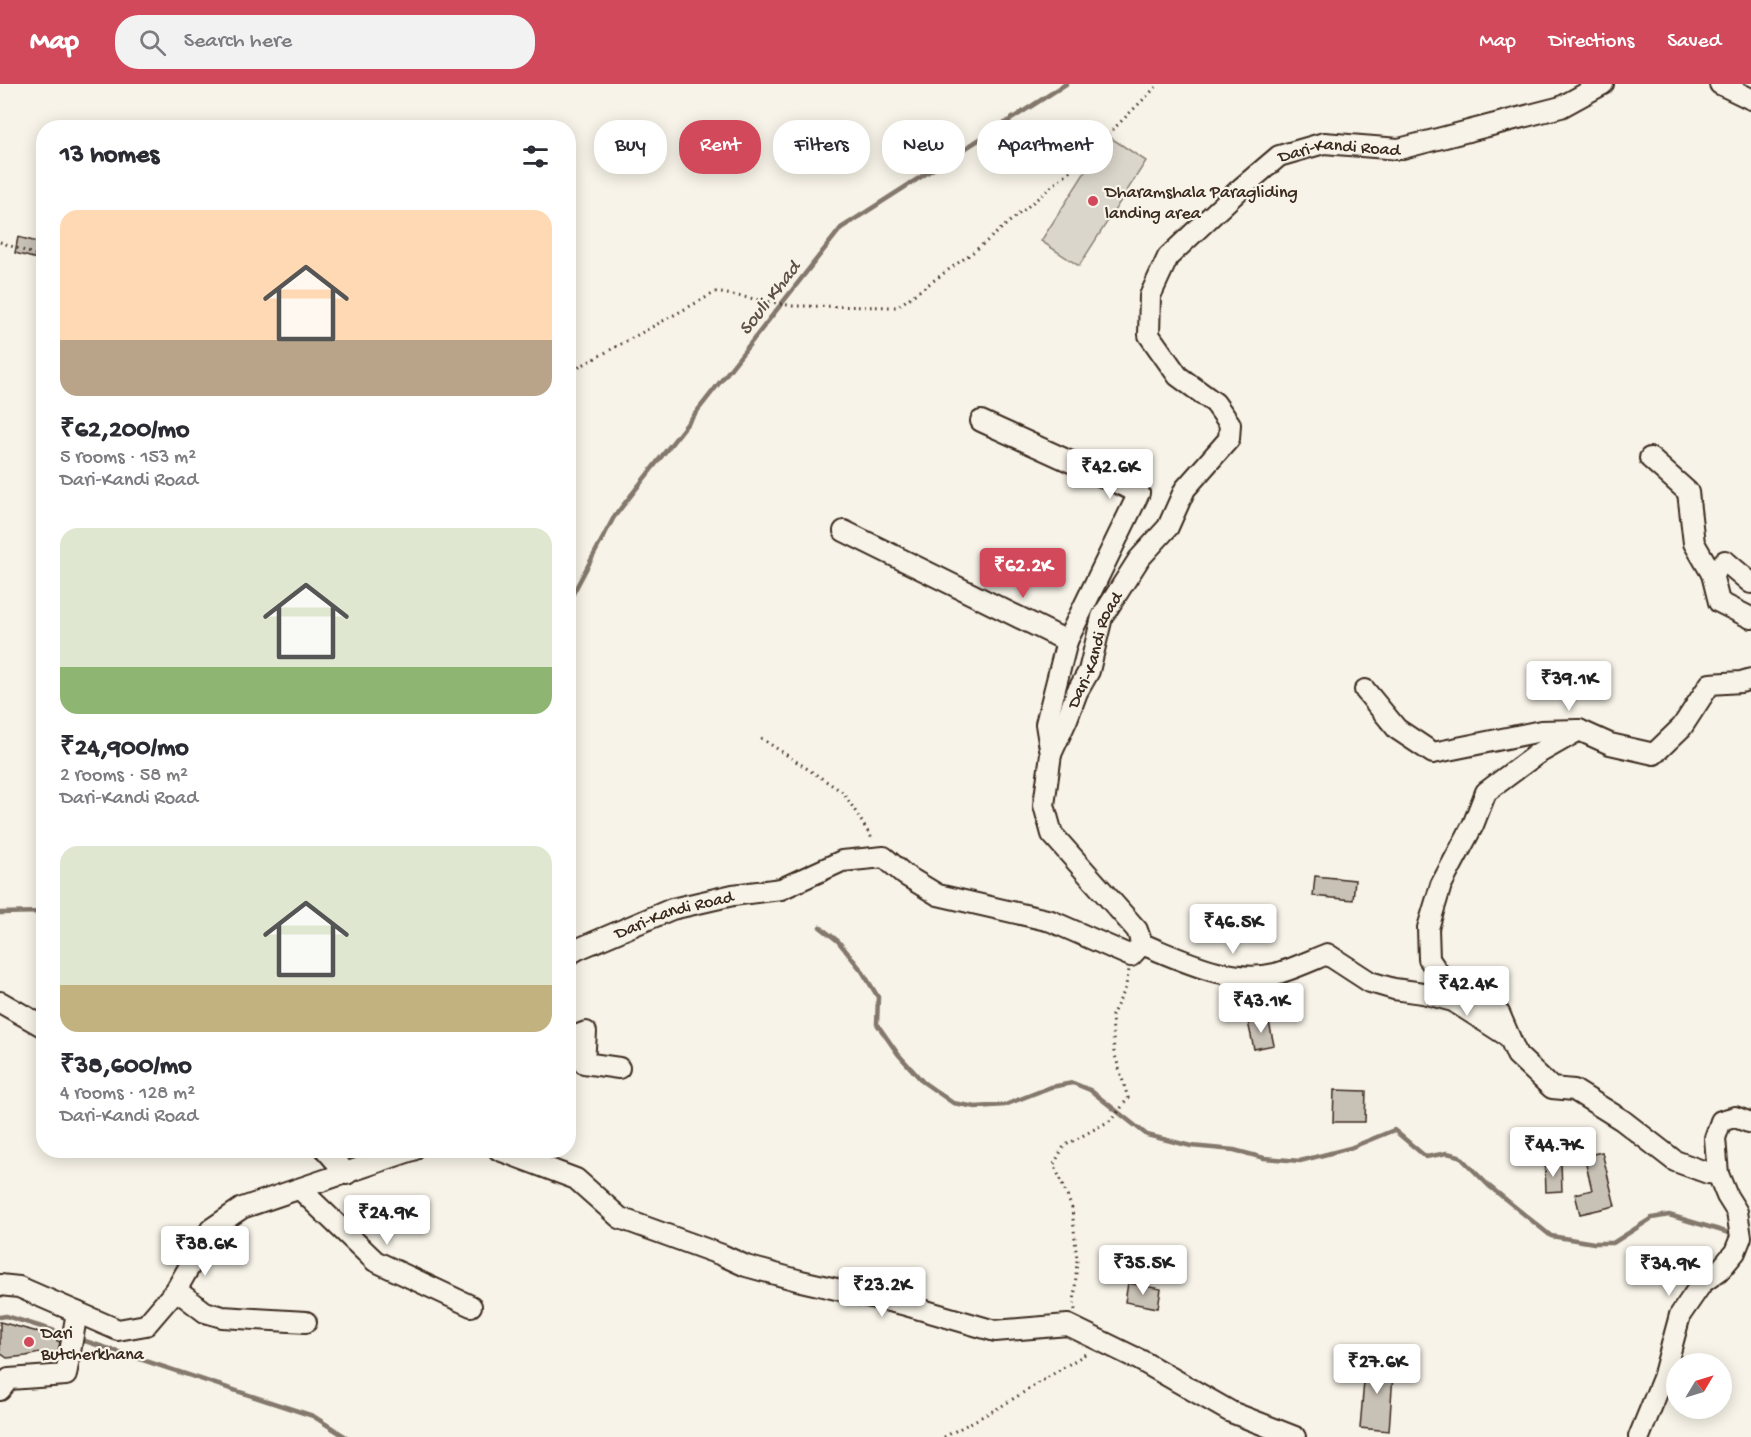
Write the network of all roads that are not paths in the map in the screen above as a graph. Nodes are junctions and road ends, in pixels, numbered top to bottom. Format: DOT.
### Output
graph roads {
  1 [pos="1603,84"];
  2 [pos="1720,84"];
  3 [pos="1751,99"];
  4 [pos="981,421"];
  5 [pos="1650,458"];
  6 [pos="844,531"];
  7 [pos="1712,574"];
  8 [pos="1751,583"];
  9 [pos="1751,618"];
  10 [pos="1067,641"];
  11 [pos="1751,679"];
  12 [pos="1365,690"];
  13 [pos="1580,730"];
  14 [pos="1052,754"];
  15 [pos="1142,944"];
  16 [pos="576,950"];
  17 [pos="0,1002"];
  18 [pos="36,1022"];
  19 [pos="576,1036"];
  20 [pos="1509,1037"];
  21 [pos="619,1068"];
  22 [pos="1751,1123"];
  23 [pos="333,1158"];
  24 [pos="391,1158"];
  25 [pos="520,1158"];
  26 [pos="347,1174"];
  27 [pos="1718,1174"];
  28 [pos="300,1189"];
  29 [pos="0,1285"];
  30 [pos="176,1290"];
  31 [pos="471,1306"];
  32 [pos="77,1312"];
  33 [pos="306,1322"];
  34 [pos="0,1390"];
  35 [pos="1272,1433"];
  36 [pos="1295,1437"];
  37 [pos="1640,1437"];
  1 -- 14 [label="street, Dari-Kandi Road"];
  2 -- 3 [label="street"];
  4 -- 10 [label="street"];
  5 -- 7 [label="street"];
  6 -- 10 [label="street"];
  7 -- 8 [label="street"];
  7 -- 9 [label="street"];
  10 -- 14 [label="street"];
  11 -- 13 [label="street"];
  12 -- 13 [label="street"];
  13 -- 20 [label="street"];
  14 -- 15 [label="street, Dari-Kandi Road"];
  15 -- 16 [label="street, Dari-Kandi Road"];
  15 -- 20 [label="street"];
  17 -- 18 [label="street"];
  19 -- 21 [label="street"];
  20 -- 27 [label="street"];
  22 -- 27 [label="street"];
  23 -- 26 [label="street"];
  24 -- 26 [label="street"];
  25 -- 35 [label="street"];
  26 -- 28 [label="street"];
  27 -- 37 [label="street"];
  28 -- 30 [label="street"];
  28 -- 31 [label="street"];
  29 -- 32 [label="street"];
  30 -- 32 [label="street"];
  30 -- 33 [label="street"];
  32 -- 34 [label="street"];
  35 -- 36 [label="street"];
}
